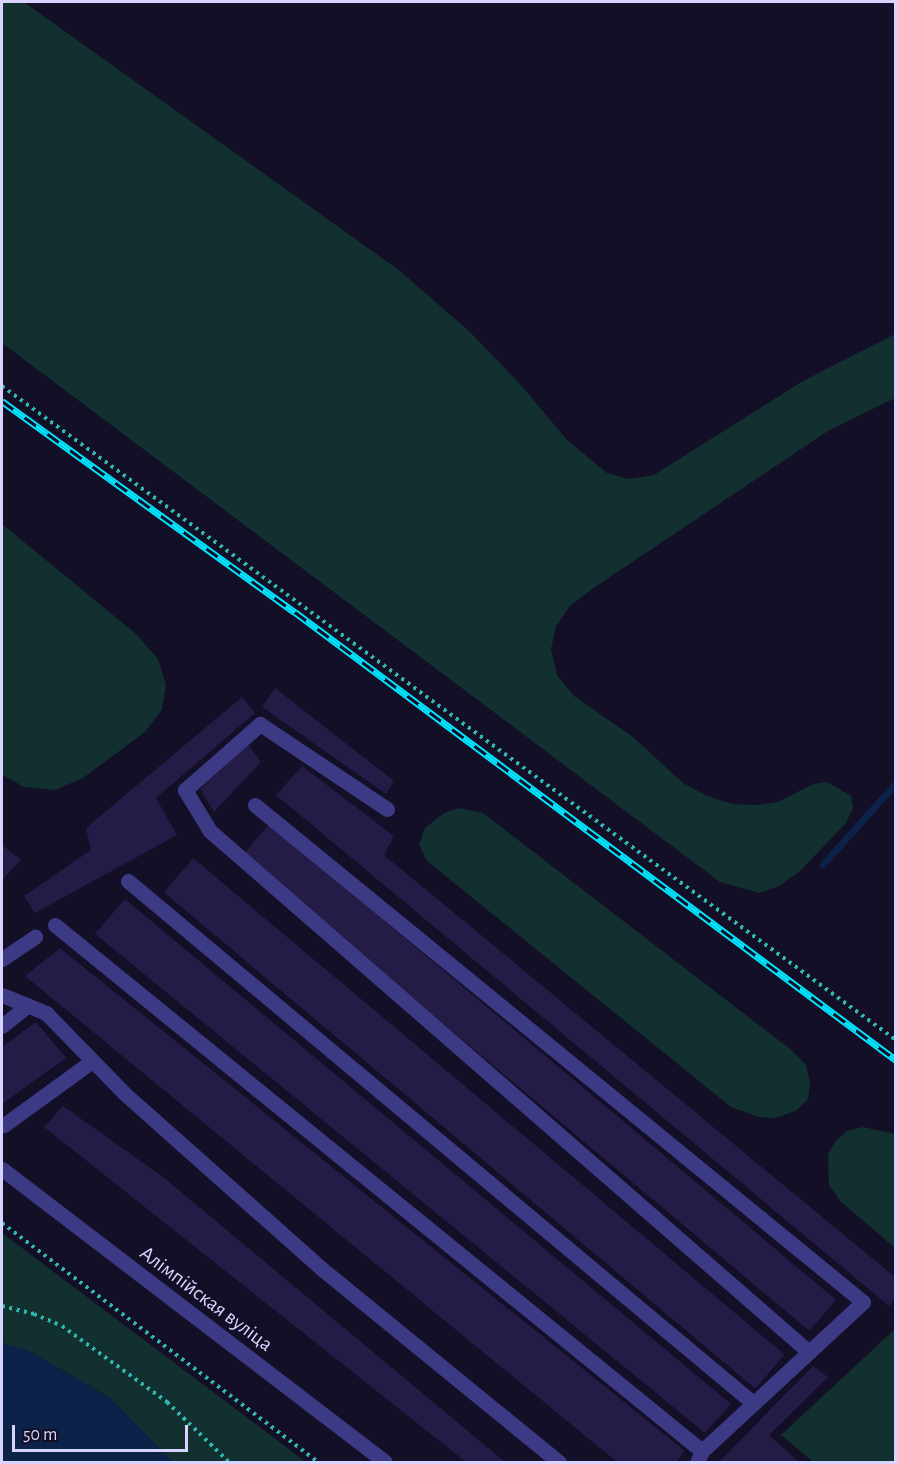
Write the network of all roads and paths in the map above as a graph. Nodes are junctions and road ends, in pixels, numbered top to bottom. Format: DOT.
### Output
graph roads {
  1 [pos="2,386"];
  2 [pos="255,805"];
  3 [pos="387,809"];
  4 [pos="128,881"];
  5 [pos="55,925"];
  6 [pos="34,937"];
  7 [pos="2,959"];
  8 [pos="2,995"];
  9 [pos="28,1005"];
  10 [pos="2,1026"];
  11 [pos="896,1040"];
  12 [pos="92,1061"];
  13 [pos="4,1125"];
  14 [pos="2,1169"];
  15 [pos="2,1223"];
  16 [pos="2,1306"];
  17 [pos="809,1352"];
  18 [pos="753,1403"];
  19 [pos="699,1457"];
  20 [pos="229,1462"];
  21 [pos="318,1462"];
  22 [pos="385,1462"];
  23 [pos="559,1462"];
  1 -- 11 [label="path"];
  2 -- 17 [label="street"];
  3 -- 17 [label="street"];
  4 -- 18 [label="street"];
  5 -- 19 [label="street"];
  6 -- 7 [label="street"];
  8 -- 9 [label="street"];
  9 -- 10 [label="street"];
  9 -- 12 [label="street"];
  12 -- 13 [label="street"];
  12 -- 23 [label="street"];
  14 -- 22 [label="street, Алімпійская вуліца"];
  15 -- 21 [label="path"];
  16 -- 20 [label="path"];
  17 -- 18 [label="street"];
  18 -- 19 [label="street"];
}
